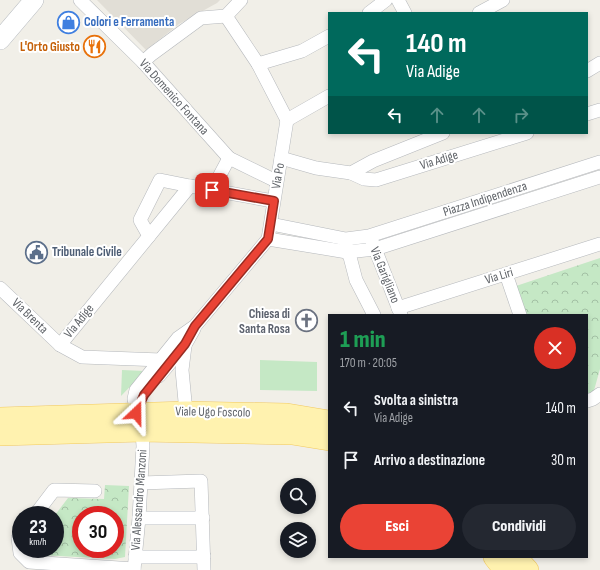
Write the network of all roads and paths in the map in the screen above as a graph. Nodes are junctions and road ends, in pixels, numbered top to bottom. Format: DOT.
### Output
graph roads {
  1 [pos="34,0"];
  2 [pos="80,0"];
  3 [pos="241,0"];
  4 [pos="386,0"];
  5 [pos="398,0"];
  6 [pos="503,0"];
  7 [pos="371,8"];
  8 [pos="404,12"];
  9 [pos="481,12"];
  10 [pos="226,16"];
  11 [pos="328,37"];
  12 [pos="0,40"];
  13 [pos="143,62"];
  14 [pos="258,64"];
  15 [pos="600,64"];
  16 [pos="588,70"];
  17 [pos="328,97"];
  18 [pos="600,110"];
  19 [pos="588,114"];
  20 [pos="287,120"];
  21 [pos="440,134"];
  22 [pos="524,134"];
  23 [pos="229,158"];
  24 [pos="281,158"];
  25 [pos="600,162"];
  26 [pos="350,173"];
  27 [pos="600,176"];
  28 [pos="276,181"];
  29 [pos="190,186"];
  30 [pos="212,190"];
  31 [pos="274,201"];
  32 [pos="270,224"];
  33 [pos="150,236"];
  34 [pos="370,236"];
  35 [pos="268,239"];
  36 [pos="346,239"];
  37 [pos="600,244"];
  38 [pos="375,249"];
  39 [pos="347,252"];
  40 [pos="506,274"];
  41 [pos="0,288"];
  42 [pos="400,311"];
  43 [pos="373,314"];
  44 [pos="520,314"];
  45 [pos="195,326"];
  46 [pos="185,344"];
  47 [pos="60,345"];
  48 [pos="161,360"];
  49 [pos="186,412"];
  50 [pos="0,418"];
  51 [pos="328,421"];
  52 [pos="139,422"];
  53 [pos="0,435"];
  54 [pos="328,440"];
  55 [pos="141,483"];
  56 [pos="95,491"];
  57 [pos="42,506"];
  58 [pos="139,518"];
  59 [pos="203,518"];
  60 [pos="204,556"];
  61 [pos="25,558"];
  62 [pos="495,558"];
  63 [pos="517,558"];
  64 [pos="134,565"];
  65 [pos="204,570"];
  66 [pos="504,570"];
  67 [pos="528,570"];
  1 -- 12 [label="street"];
  2 -- 13 [label="street, Via Domenico Fontana"];
  3 -- 10 [label="street"];
  4 -- 7 [label="street"];
  5 -- 8 [label="street"];
  6 -- 9 [label="street"];
  10 -- 13 [label="street"];
  10 -- 14 [label="street"];
  11 -- 14 [label="street"];
  13 -- 23 [label="street, Via Domenico Fontana"];
  14 -- 20 [label="street"];
  15 -- 16 [label="street"];
  17 -- 20 [label="street"];
  18 -- 19 [label="street"];
  20 -- 24 [label="street, Via Po"];
  21 -- 26 [label="street, Via Adige"];
  22 -- 26 [label="street, Via Adige"];
  23 -- 28 [label="street, Via Domenico Fontana"];
  23 -- 30 [label="street"];
  24 -- 26 [label="street, Via Adige"];
  24 -- 28 [label="street, Via Po"];
  25 -- 34 [label="street, Piazza Indipendenza"];
  27 -- 38 [label="street, Piazza Indipendenza"];
  28 -- 31 [label="street, Via Po"];
  29 -- 30 [label="street"];
  29 -- 33 [label="street, Via Adige"];
  29 -- 33 [label="street"];
  30 -- 31 [label="street"];
  31 -- 32 [label="street, Via Po"];
  32 -- 35 [label="street, Via Po"];
  32 -- 36 [label="street, Piazza Indipendenza"];
  33 -- 47 [label="street, Via Adige"];
  34 -- 36 [label="street, Piazza Indipendenza"];
  34 -- 38 [label="street, Via Garigliano"];
  35 -- 39 [label="street, Piazza Indipendenza"];
  35 -- 45 [label="street"];
  36 -- 39 [label="street, Via Garigliano"];
  37 -- 40 [label="street, Via Liri"];
  38 -- 39 [label="street, Piazza Indipendenza"];
  38 -- 42 [label="street, Via Garigliano"];
  39 -- 43 [label="street, Via Garigliano"];
  40 -- 42 [label="street, Via Liri"];
  40 -- 44 [label="street"];
  41 -- 47 [label="street, Via Brenta"];
  45 -- 46 [label="street"];
  45 -- 48 [label="street"];
  46 -- 49 [label="street"];
  46 -- 52 [label="street"];
  47 -- 48 [label="street, Via Adige"];
  48 -- 52 [label="street"];
  49 -- 51 [label="main road, Viale Ugo Foscolo"];
  49 -- 52 [label="main road, Viale Ugo Foscolo"];
  50 -- 52 [label="main road, Viale Ugo Foscolo"];
  52 -- 53 [label="main road, Viale Ugo Foscolo"];
  52 -- 54 [label="main road, Viale Ugo Foscolo"];
  52 -- 55 [label="street, Via Alessandro Manzoni"];
  55 -- 58 [label="street, Via Alessandro Manzoni"];
  55 -- 59 [label="street"];
  56 -- 57 [label="street"];
  58 -- 59 [label="street"];
  58 -- 64 [label="street, Via Alessandro Manzoni"];
  59 -- 60 [label="street"];
  60 -- 64 [label="street"];
  60 -- 65 [label="street"];
  61 -- 64 [label="street"];
  62 -- 66 [label="main road"];
  63 -- 67 [label="main road"];
}
